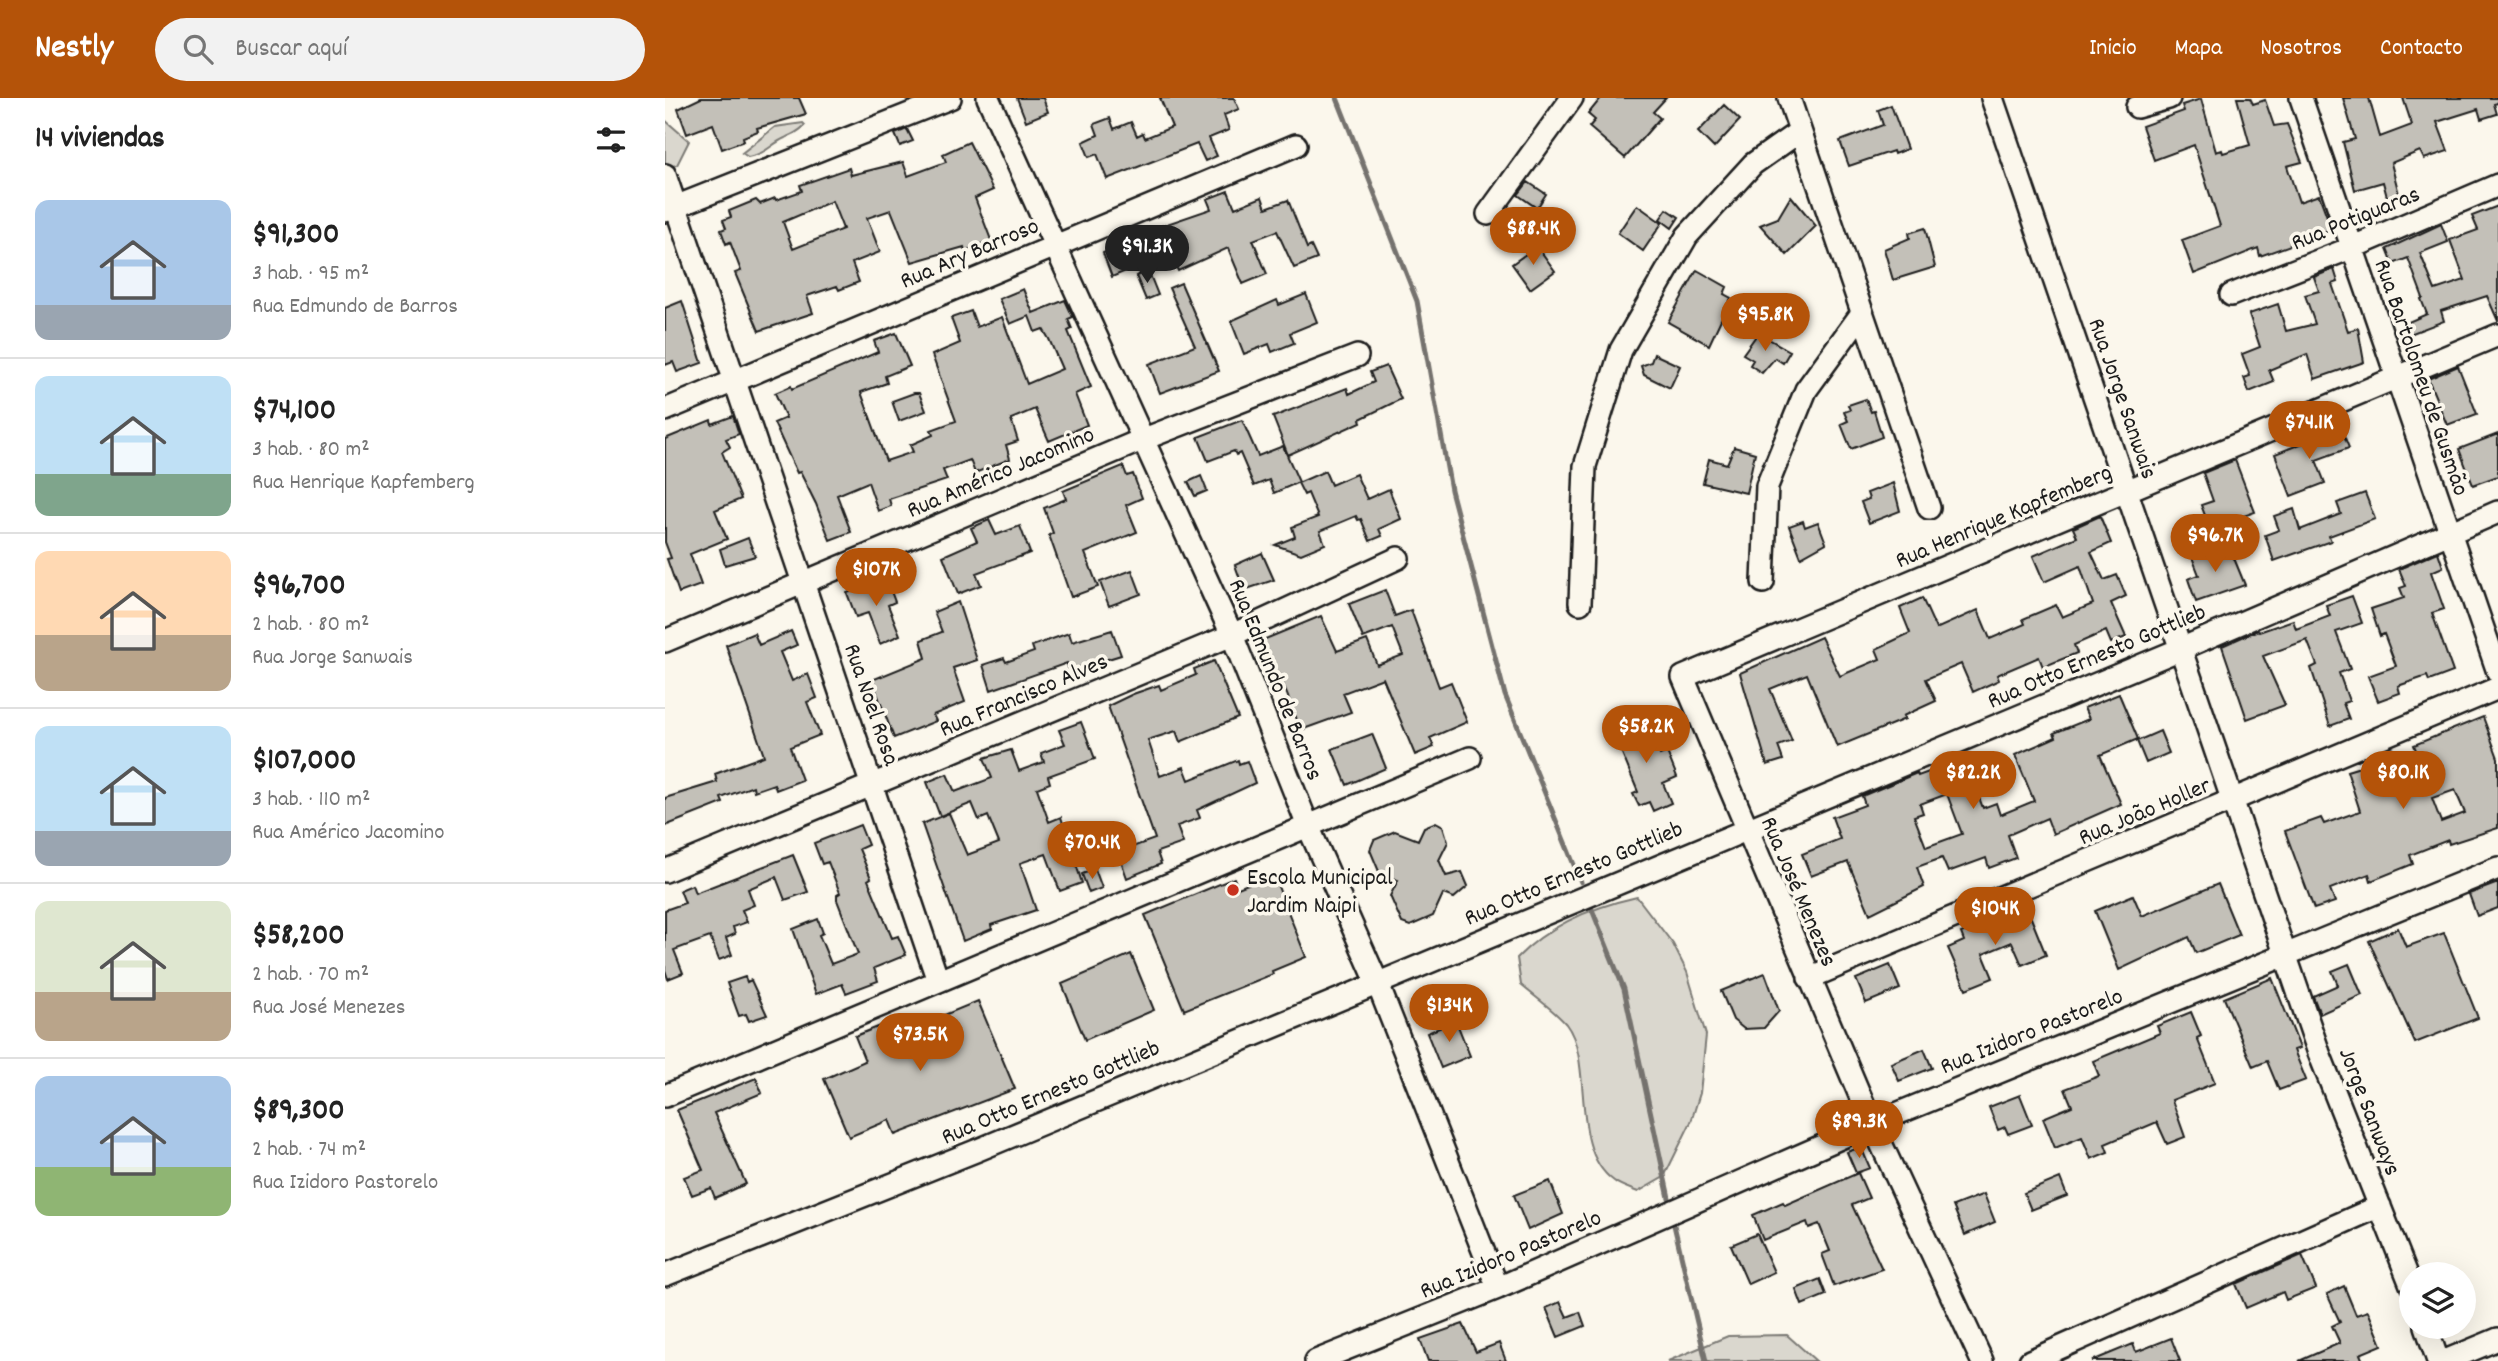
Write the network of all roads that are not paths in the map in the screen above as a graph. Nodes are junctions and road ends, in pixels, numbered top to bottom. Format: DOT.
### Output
graph roads {
  1 [pos="950,98"];
  2 [pos="988,98"];
  3 [pos="1572,98"];
  4 [pos="1789,98"];
  5 [pos="1992,98"];
  6 [pos="2169,98"];
  7 [pos="2301,98"];
  8 [pos="2137,107"];
  9 [pos="1800,131"];
  10 [pos="1296,145"];
  11 [pos="665,175"];
  12 [pos="2498,185"];
  13 [pos="670,208"];
  14 [pos="1488,214"];
  15 [pos="1053,245"];
  16 [pos="2351,248"];
  17 [pos="2231,295"];
  18 [pos="1862,313"];
  19 [pos="2498,335"];
  20 [pos="1357,356"];
  21 [pos="2398,379"];
  22 [pos="733,382"];
  23 [pos="665,411"];
  24 [pos="1144,439"];
  25 [pos="2129,491"];
  26 [pos="1929,508"];
  27 [pos="2498,512"];
  28 [pos="2448,533"];
  29 [pos="1398,558"];
  30 [pos="804,582"];
  31 [pos="1763,582"];
  32 [pos="1580,603"];
  33 [pos="1233,635"];
  34 [pos="665,641"];
  35 [pos="2183,648"];
  36 [pos="2498,672"];
  37 [pos="1683,677"];
  38 [pos="2498,688"];
  39 [pos="1470,758"];
  40 [pos="873,785"];
  41 [pos="2234,802"];
  42 [pos="1308,826"];
  43 [pos="1745,828"];
  44 [pos="2498,868"];
  45 [pos="665,871"];
  46 [pos="2287,954"];
  47 [pos="1809,978"];
  48 [pos="938,981"];
  49 [pos="1377,982"];
  50 [pos="665,1096"];
  51 [pos="1872,1124"];
  52 [pos="2380,1206"];
  53 [pos="2402,1262"];
  54 [pos="665,1275"];
  55 [pos="1497,1288"];
  56 [pos="2430,1339"];
  57 [pos="2498,1339"];
  58 [pos="1316,1361"];
  59 [pos="1982,1361"];
  60 [pos="2030,1361"];
  61 [pos="2438,1361"];
  62 [pos="2445,1361"];
  1 -- 13 [label="street"];
  2 -- 15 [label="street, Rua Edmundo de Barros"];
  3 -- 14 [label="street"];
  4 -- 9 [label="street"];
  5 -- 25 [label="street, Rua Jorge Sanwais"];
  6 -- 8 [label="street"];
  7 -- 16 [label="street, Rua Bartolomeu de Gusmão"];
  9 -- 18 [label="street"];
  9 -- 32 [label="street"];
  10 -- 15 [label="street, Rua Ary Barroso"];
  11 -- 13 [label="street, Rua Noel Rosa"];
  12 -- 16 [label="street, Rua Potiguaras"];
  13 -- 22 [label="street, Rua Noel Rosa"];
  15 -- 22 [label="street, Rua Ary Barroso"];
  15 -- 24 [label="street, Rua Edmundo de Barros"];
  16 -- 17 [label="street, Rua Potiguaras"];
  16 -- 21 [label="street, Rua Bartolomeu de Gusmão"];
  18 -- 26 [label="street"];
  18 -- 31 [label="street"];
  19 -- 21 [label="street, Rua Henrique Kapfemberg"];
  20 -- 24 [label="street, Rua Américo Jacomino"];
  21 -- 25 [label="street, Rua Henrique Kapfemberg"];
  21 -- 28 [label="street, Rua Bartolomeu de Gusmão"];
  22 -- 23 [label="street, Rua Ary Barroso"];
  22 -- 30 [label="street, Rua Noel Rosa"];
  24 -- 30 [label="street, Rua Américo Jacomino"];
  24 -- 33 [label="street, Rua Edmundo de Barros"];
  25 -- 35 [label="street, Rua Jorge Sanwais"];
  25 -- 37 [label="street, Rua Henrique Kapfemberg"];
  27 -- 28 [label="street, Rua Otto Ernesto Gottlieb"];
  28 -- 35 [label="street, Rua Otto Ernesto Gottlieb"];
  28 -- 36 [label="street, Rua Bartolomeu de Gusmão"];
  29 -- 33 [label="street, Rua Francisco Alves"];
  30 -- 34 [label="street, Rua Américo Jacomino"];
  30 -- 40 [label="street, Rua Noel Rosa"];
  33 -- 40 [label="street, Rua Francisco Alves"];
  33 -- 42 [label="street, Rua Edmundo de Barros"];
  35 -- 41 [label="street, Rua Jorge Sanwais"];
  35 -- 43 [label="street, Rua Otto Ernesto Gottlieb"];
  37 -- 43 [label="street, Rua José Menezes"];
  38 -- 41 [label="street, Rua João Holler"];
  39 -- 42 [label="street"];
  40 -- 45 [label="street, Rua Francisco Alves"];
  40 -- 48 [label="street, Rua Noel Rosa"];
  41 -- 46 [label="street, Rua Jorge Sanwais"];
  41 -- 47 [label="street, Rua João Holler"];
  42 -- 48 [label="street"];
  42 -- 49 [label="street, Rua Edmundo de Barros"];
  43 -- 47 [label="street, Rua José Menezes"];
  43 -- 49 [label="street, Rua Otto Ernesto Gottlieb"];
  44 -- 46 [label="street, Rua Izidoro Pastorelo"];
  46 -- 51 [label="street, Rua Izidoro Pastorelo"];
  46 -- 52 [label="street, Jorge Sanways"];
  47 -- 51 [label="street, Rua José Menezes"];
  48 -- 50 [label="street"];
  49 -- 54 [label="street, Rua Otto Ernesto Gottlieb"];
  49 -- 55 [label="street, Rua Edmundo de Barros"];
  51 -- 55 [label="street, Rua Izidoro Pastorelo"];
  51 -- 59 [label="street, Rua José Menezes"];
  52 -- 53 [label="street, Jorge Sanways"];
  52 -- 60 [label="street"];
  55 -- 58 [label="street, Rua Izidoro Pastorelo"];
  56 -- 61 [label="street"];
  57 -- 62 [label="street"];
}
